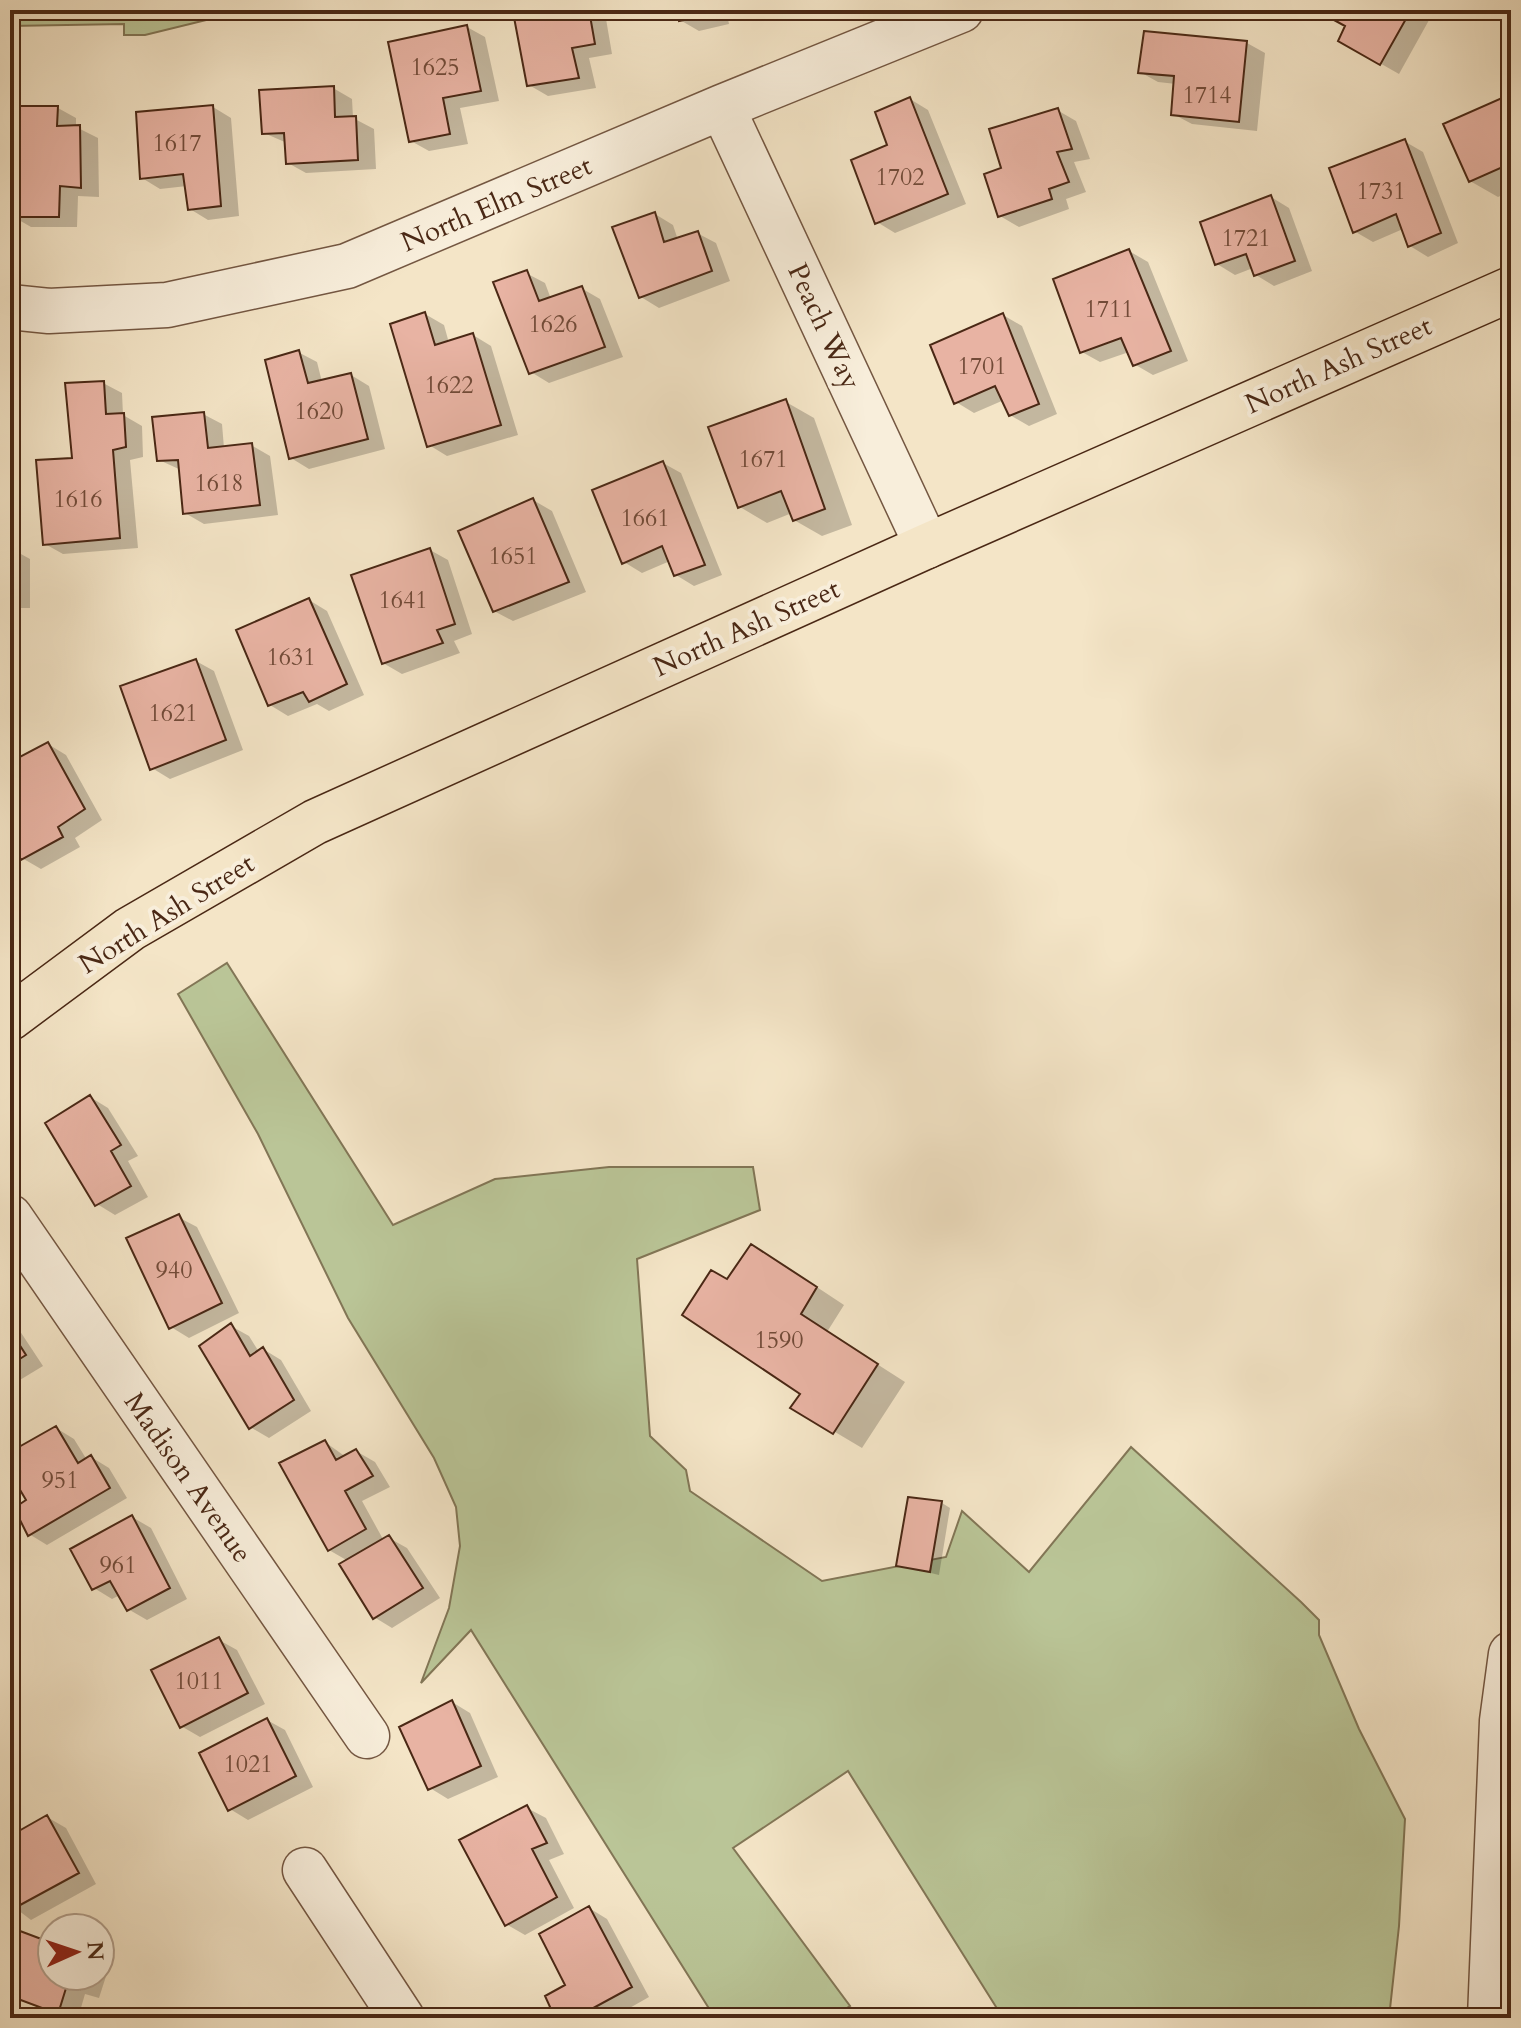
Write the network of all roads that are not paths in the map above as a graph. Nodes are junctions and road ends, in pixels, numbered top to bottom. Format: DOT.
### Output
graph roads {
  1 [pos="961,10"];
  2 [pos="722,107"];
  3 [pos="1511,289"];
  4 [pos="10,307"];
  5 [pos="927,546"];
  6 [pos="10,1018"];
  7 [pos="10,1217"];
  8 [pos="1511,1654"];
  9 [pos="367,1736"];
  10 [pos="305,1870"];
  11 [pos="402,2018"];
  12 [pos="1490,2018"];
  1 -- 2 [label="street, North Elm Street"];
  2 -- 4 [label="street, North Elm Street"];
  2 -- 5 [label="street, Peach Way"];
  3 -- 5 [label="main road, North Ash Street"];
  5 -- 6 [label="main road, North Ash Street"];
  7 -- 9 [label="street, Madison Avenue"];
  8 -- 12 [label="street"];
  10 -- 11 [label="street"];
}
